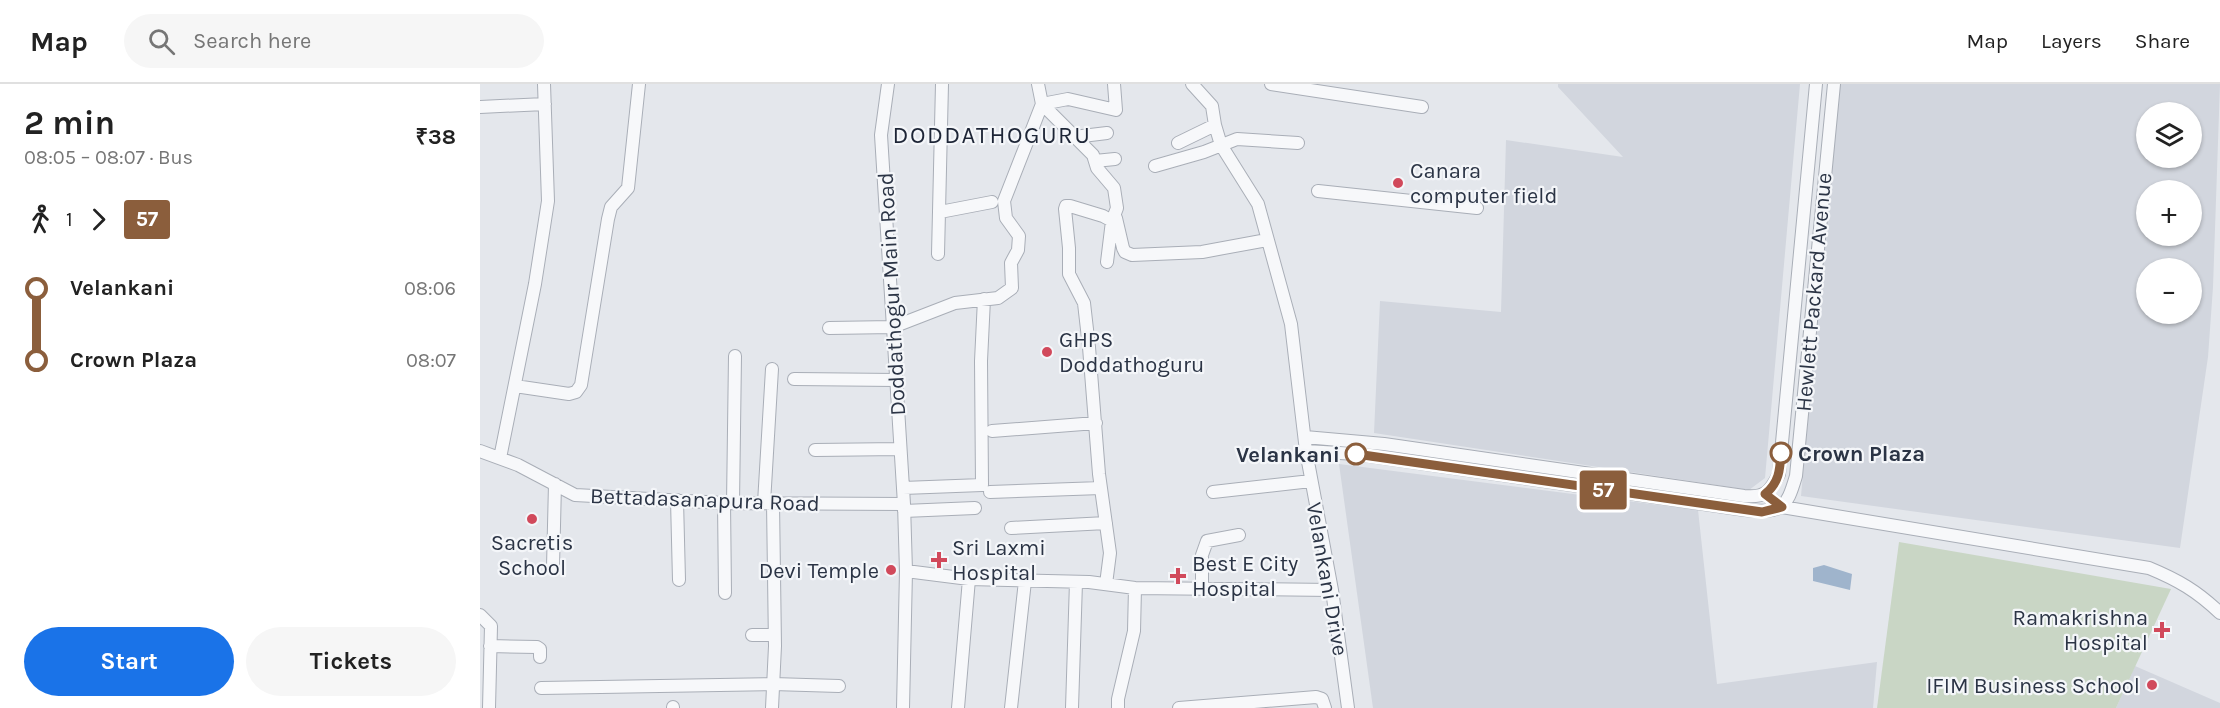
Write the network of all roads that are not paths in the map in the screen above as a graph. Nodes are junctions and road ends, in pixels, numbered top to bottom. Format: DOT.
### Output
graph roads {
  1 [pos="544,84"];
  2 [pos="639,84"];
  3 [pos="888,84"];
  4 [pos="942,84"];
  5 [pos="1038,84"];
  6 [pos="1114,84"];
  7 [pos="1209,84"];
  8 [pos="1270,84"];
  9 [pos="1816,84"];
  10 [pos="1834,84"];
  11 [pos="1194,86"];
  12 [pos="545,104"];
  13 [pos="1042,104"];
  14 [pos="480,106"];
  15 [pos="1422,107"];
  16 [pos="1215,125"];
  17 [pos="1107,133"];
  18 [pos="1074,137"];
  19 [pos="1178,143"];
  20 [pos="1298,143"];
  21 [pos="1221,146"];
  22 [pos="1115,159"];
  23 [pos="1095,161"];
  24 [pos="1155,166"];
  25 [pos="1318,191"];
  26 [pos="992,202"];
  27 [pos="1477,208"];
  28 [pos="940,212"];
  29 [pos="1114,218"];
  30 [pos="1267,240"];
  31 [pos="938,254"];
  32 [pos="1107,262"];
  33 [pos="984,299"];
  34 [pos="893,327"];
  35 [pos="829,328"];
  36 [pos="735,356"];
  37 [pos="772,369"];
  38 [pos="794,379"];
  39 [pos="896,380"];
  40 [pos="515,386"];
  41 [pos="1096,423"];
  42 [pos="992,431"];
  43 [pos="1305,437"];
  44 [pos="900,449"];
  45 [pos="815,450"];
  46 [pos="480,451"];
  47 [pos="1306,451"];
  48 [pos="501,458"];
  49 [pos="1311,481"];
  50 [pos="555,484"];
  51 [pos="903,488"];
  52 [pos="1101,488"];
  53 [pos="1769,491"];
  54 [pos="990,492"];
  55 [pos="1213,492"];
  56 [pos="677,500"];
  57 [pos="728,503"];
  58 [pos="768,503"];
  59 [pos="1785,503"];
  60 [pos="904,507"];
  61 [pos="975,508"];
  62 [pos="1106,523"];
  63 [pos="1011,528"];
  64 [pos="1239,535"];
  65 [pos="553,567"];
  66 [pos="906,571"];
  67 [pos="969,579"];
  68 [pos="679,580"];
  69 [pos="1025,580"];
  70 [pos="1076,582"];
  71 [pos="1106,584"];
  72 [pos="1134,588"];
  73 [pos="1202,589"];
  74 [pos="1332,590"];
  75 [pos="725,593"];
  76 [pos="2220,613"];
  77 [pos="480,615"];
  78 [pos="753,635"];
  79 [pos="774,635"];
  80 [pos="490,646"];
  81 [pos="540,657"];
  82 [pos="773,684"];
  83 [pos="839,686"];
  84 [pos="541,688"];
  85 [pos="489,708"];
  86 [pos="772,708"];
  87 [pos="903,708"];
  88 [pos="958,708"];
  89 [pos="1011,708"];
  90 [pos="1072,708"];
  91 [pos="1118,708"];
  92 [pos="1179,708"];
  93 [pos="1325,708"];
  94 [pos="1348,708"];
  1 -- 12 [label="street"];
  2 -- 40 [label="street"];
  3 -- 34 [label="street, Doddathogur Main Road"];
  4 -- 28 [label="street"];
  5 -- 13 [label="street"];
  6 -- 13 [label="street"];
  7 -- 11 [label="street"];
  8 -- 15 [label="street"];
  9 -- 53 [label="street, Hewlett Packard Avenue"];
  10 -- 59 [label="street, Hewlett Packard Avenue"];
  11 -- 16 [label="street, Velankani Drive"];
  12 -- 14 [label="street"];
  12 -- 40 [label="street"];
  13 -- 18 [label="street"];
  13 -- 33 [label="street"];
  16 -- 19 [label="street"];
  16 -- 21 [label="street, Velankani Drive"];
  17 -- 18 [label="street"];
  18 -- 23 [label="street"];
  20 -- 21 [label="street"];
  21 -- 24 [label="street"];
  21 -- 30 [label="street, Velankani Drive"];
  22 -- 23 [label="street"];
  23 -- 29 [label="street"];
  25 -- 27 [label="street"];
  26 -- 28 [label="street"];
  28 -- 31 [label="street"];
  29 -- 30 [label="street"];
  29 -- 32 [label="street"];
  29 -- 41 [label="street"];
  30 -- 43 [label="street, Velankani Drive"];
  33 -- 34 [label="street"];
  33 -- 51 [label="street"];
  34 -- 35 [label="street"];
  34 -- 39 [label="street, Doddathogur Main Road"];
  36 -- 57 [label="street"];
  37 -- 58 [label="street"];
  38 -- 39 [label="street"];
  39 -- 44 [label="street, Doddathogur Main Road"];
  40 -- 48 [label="street"];
  41 -- 42 [label="street"];
  41 -- 52 [label="street"];
  43 -- 47 [label="street, Velankani Drive"];
  43 -- 53 [label="street"];
  44 -- 45 [label="street"];
  44 -- 51 [label="street, Doddathogur Main Road"];
  46 -- 48 [label="street, Bettadasanapura Road"];
  47 -- 49 [label="street, Velankani Drive"];
  47 -- 59 [label="street"];
  48 -- 50 [label="street, Bettadasanapura Road"];
  49 -- 55 [label="street"];
  49 -- 74 [label="street, Velankani Drive"];
  50 -- 56 [label="street, Bettadasanapura Road"];
  50 -- 65 [label="street"];
  51 -- 60 [label="street, Doddathogur Main Road"];
  52 -- 54 [label="street"];
  52 -- 62 [label="street"];
  53 -- 59 [label="street"];
  56 -- 57 [label="street, Bettadasanapura Road"];
  56 -- 68 [label="street"];
  57 -- 58 [label="street, Bettadasanapura Road"];
  57 -- 75 [label="street"];
  58 -- 60 [label="street, Bettadasanapura Road"];
  58 -- 79 [label="street"];
  59 -- 76 [label="street"];
  60 -- 61 [label="street, Bettadasanapura Road"];
  60 -- 66 [label="street, Doddathogur Main Road"];
  62 -- 63 [label="street"];
  62 -- 71 [label="street"];
  64 -- 73 [label="street"];
  66 -- 67 [label="street"];
  66 -- 87 [label="street, Doddathogur Main Road"];
  67 -- 69 [label="street"];
  67 -- 88 [label="street"];
  69 -- 70 [label="street"];
  69 -- 89 [label="street"];
  70 -- 71 [label="street"];
  70 -- 90 [label="street"];
  71 -- 72 [label="street"];
  72 -- 73 [label="street"];
  72 -- 91 [label="street"];
  73 -- 74 [label="street"];
  74 -- 94 [label="street, Velankani Drive"];
  77 -- 80 [label="street"];
  78 -- 79 [label="street"];
  79 -- 82 [label="street"];
  80 -- 81 [label="street"];
  80 -- 85 [label="street"];
  82 -- 83 [label="street"];
  82 -- 84 [label="street"];
  82 -- 86 [label="street"];
  92 -- 93 [label="street"];
}
